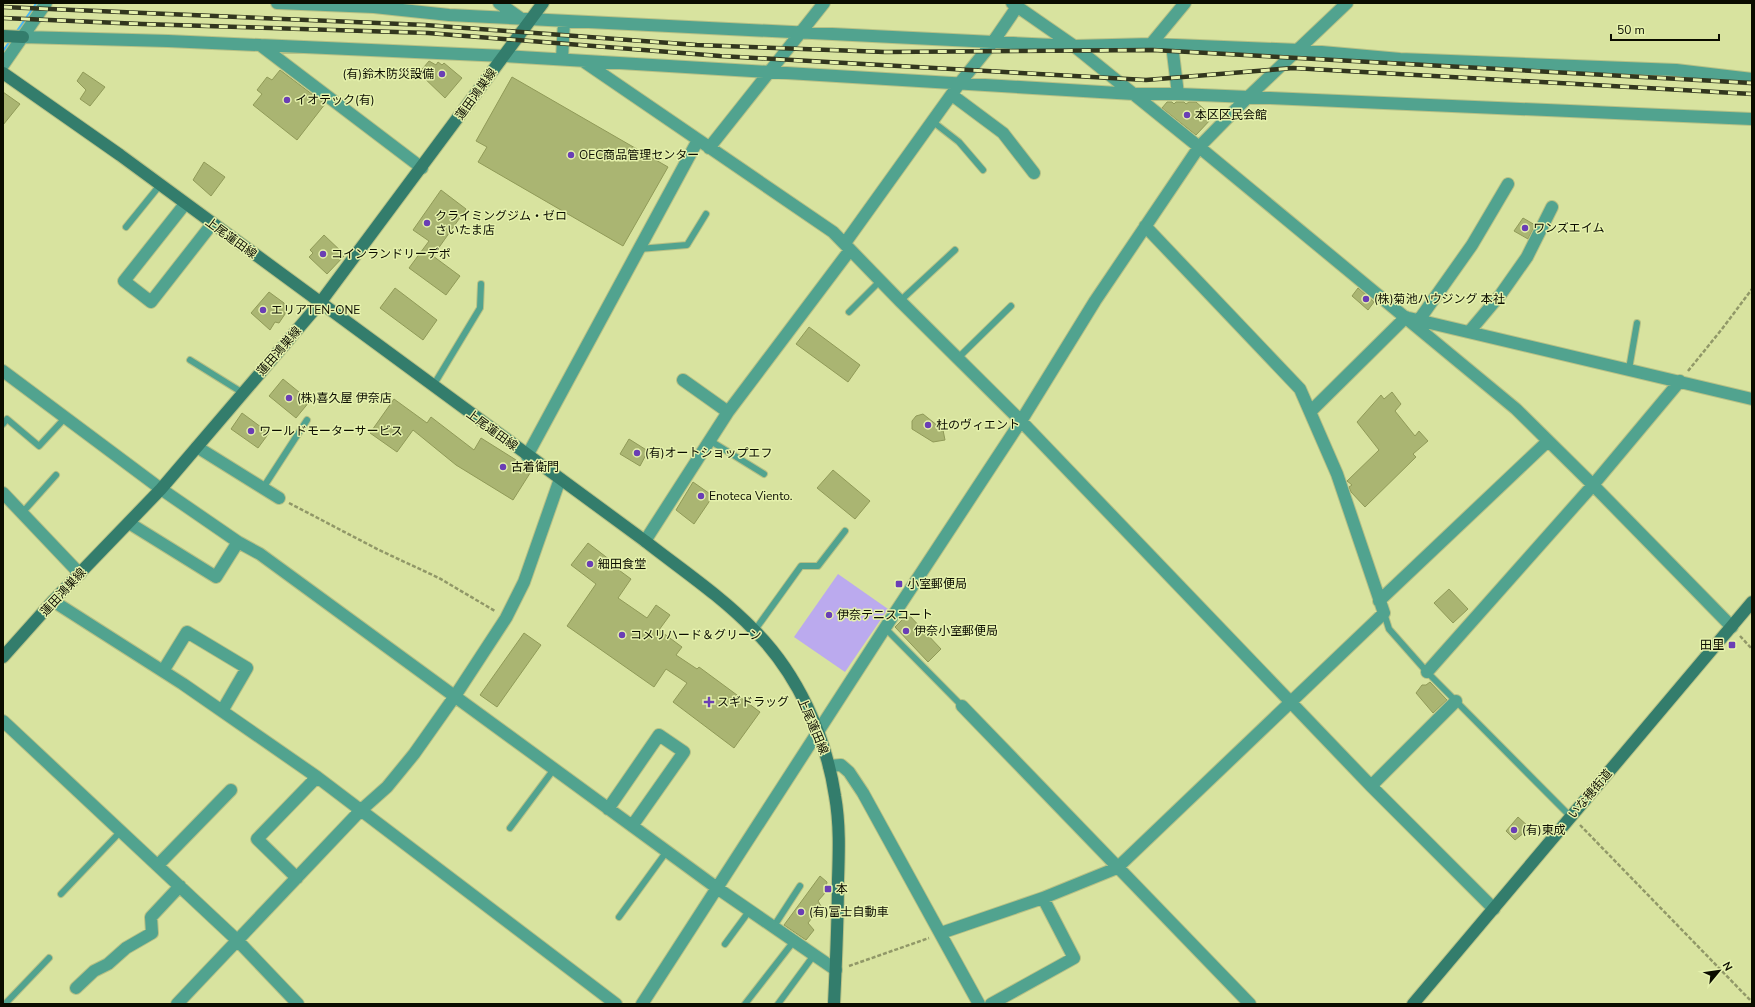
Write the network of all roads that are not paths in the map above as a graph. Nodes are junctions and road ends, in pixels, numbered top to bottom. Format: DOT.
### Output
graph roads {
  1 [pos="46,3"];
  2 [pos="277,3"];
  3 [pos="499,3"];
  4 [pos="543,3"];
  5 [pos="823,3"];
  6 [pos="1185,3"];
  7 [pos="1348,3"];
  8 [pos="1016,4"];
  9 [pos="526,19"];
  10 [pos="564,21"];
  11 [pos="800,32"];
  12 [pos="3,36"];
  13 [pos="23,37"];
  14 [pos="993,42"];
  15 [pos="1151,44"];
  16 [pos="260,45"];
  17 [pos="1172,45"];
  18 [pos="1074,46"];
  19 [pos="1298,50"];
  20 [pos="504,56"];
  21 [pos="562,59"];
  22 [pos="582,60"];
  23 [pos="3,65"];
  24 [pos="769,71"];
  25 [pos="3,73"];
  26 [pos="1752,79"];
  27 [pos="959,84"];
  28 [pos="1134,94"];
  29 [pos="1178,94"];
  30 [pos="952,95"];
  31 [pos="1247,98"];
  32 [pos="1752,119"];
  33 [pos="932,121"];
  34 [pos="698,140"];
  35 [pos="1199,147"];
  36 [pos="709,148"];
  37 [pos="422,168"];
  38 [pos="983,170"];
  39 [pos="1034,173"];
  40 [pos="1508,184"];
  41 [pos="160,185"];
  42 [pos="185,204"];
  43 [pos="1552,208"];
  44 [pos="706,214"];
  45 [pos="212,224"];
  46 [pos="126,226"];
  47 [pos="1145,226"];
  48 [pos="847,246"];
  49 [pos="639,248"];
  50 [pos="955,250"];
  51 [pos="880,280"];
  52 [pos="481,284"];
  53 [pos="900,301"];
  54 [pos="320,304"];
  55 [pos="1010,306"];
  56 [pos="849,312"];
  57 [pos="1406,317"];
  58 [pos="1419,320"];
  59 [pos="1637,323"];
  60 [pos="1469,332"];
  61 [pos="958,358"];
  62 [pos="190,360"];
  63 [pos="1629,369"];
  64 [pos="3,371"];
  65 [pos="683,380"];
  66 [pos="1680,381"];
  67 [pos="433,386"];
  68 [pos="243,394"];
  69 [pos="1752,399"];
  70 [pos="728,412"];
  71 [pos="1310,412"];
  72 [pos="65,418"];
  73 [pos="307,420"];
  74 [pos="1021,421"];
  75 [pos="3,424"];
  76 [pos="709,440"];
  77 [pos="1548,440"];
  78 [pos="197,447"];
  79 [pos="527,456"];
  80 [pos="764,474"];
  81 [pos="56,475"];
  82 [pos="560,479"];
  83 [pos="1593,485"];
  84 [pos="263,488"];
  85 [pos="161,489"];
  86 [pos="3,493"];
  87 [pos="279,498"];
  88 [pos="22,513"];
  89 [pos="129,523"];
  90 [pos="845,531"];
  91 [pos="644,541"];
  92 [pos="238,542"];
  93 [pos="80,574"];
  94 [pos="54,601"];
  95 [pos="1380,601"];
  96 [pos="1752,602"];
  97 [pos="1384,613"];
  98 [pos="1732,627"];
  99 [pos="885,628"];
  100 [pos="755,630"];
  101 [pos="3,657"];
  102 [pos="163,671"];
  103 [pos="1428,672"];
  104 [pos="455,696"];
  105 [pos="1456,701"];
  106 [pos="1291,702"];
  107 [pos="962,706"];
  108 [pos="222,711"];
  109 [pos="3,721"];
  110 [pos="818,731"];
  111 [pos="829,766"];
  112 [pos="554,769"];
  113 [pos="317,777"];
  114 [pos="1371,786"];
  115 [pos="231,790"];
  116 [pos="608,809"];
  117 [pos="360,811"];
  118 [pos="1571,817"];
  119 [pos="632,826"];
  120 [pos="510,828"];
  121 [pos="120,831"];
  122 [pos="667,851"];
  123 [pos="158,866"];
  124 [pos="1117,868"];
  125 [pos="297,878"];
  126 [pos="180,886"];
  127 [pos="800,886"];
  128 [pos="717,888"];
  129 [pos="61,894"];
  130 [pos="1043,898"];
  131 [pos="1494,909"];
  132 [pos="750,910"];
  133 [pos="619,917"];
  134 [pos="774,926"];
  135 [pos="941,933"];
  136 [pos="238,941"];
  137 [pos="794,941"];
  138 [pos="725,944"];
  139 [pos="814,955"];
  140 [pos="49,958"];
  141 [pos="836,970"];
  142 [pos="76,988"];
  143 [pos="644,1003"];
  144 [pos="5,1004"];
  145 [pos="177,1004"];
  146 [pos="298,1004"];
  147 [pos="616,1004"];
  148 [pos="745,1004"];
  149 [pos="778,1004"];
  150 [pos="834,1004"];
  151 [pos="979,1004"];
  152 [pos="991,1004"];
  153 [pos="1250,1004"];
  154 [pos="1414,1004"];
  1 -- 13 [label="street"];
  2 -- 9 [label="street"];
  3 -- 9 [label="street"];
  4 -- 9 [label="main road, 蓮田鴻巣線"];
  5 -- 11 [label="street"];
  6 -- 15 [label="street"];
  7 -- 19 [label="street"];
  8 -- 14 [label="street"];
  8 -- 18 [label="street"];
  9 -- 10 [label="street"];
  9 -- 20 [label="main road, 蓮田鴻巣線"];
  10 -- 11 [label="street"];
  10 -- 21 [label="street"];
  11 -- 14 [label="street"];
  11 -- 24 [label="street"];
  12 -- 13 [label="main road"];
  13 -- 16 [label="street"];
  13 -- 23 [label="street"];
  14 -- 18 [label="street"];
  14 -- 27 [label="street"];
  15 -- 17 [label="street"];
  15 -- 18 [label="street"];
  16 -- 20 [label="street"];
  16 -- 37 [label="street"];
  17 -- 19 [label="street"];
  17 -- 29 [label="street"];
  18 -- 28 [label="street"];
  19 -- 26 [label="street"];
  19 -- 31 [label="street"];
  20 -- 21 [label="street"];
  20 -- 37 [label="main road, 蓮田鴻巣線"];
  21 -- 22 [label="street"];
  22 -- 24 [label="street"];
  22 -- 34 [label="street"];
  24 -- 27 [label="street"];
  24 -- 36 [label="street"];
  25 -- 41 [label="main road, 上尾蓮田線"];
  27 -- 28 [label="street"];
  27 -- 30 [label="street"];
  28 -- 29 [label="street"];
  28 -- 35 [label="street"];
  29 -- 31 [label="street"];
  30 -- 33 [label="street"];
  30 -- 39 [label="street"];
  31 -- 32 [label="street"];
  31 -- 35 [label="street"];
  33 -- 38 [label="lane"];
  33 -- 48 [label="street"];
  34 -- 36 [label="street"];
  34 -- 49 [label="street"];
  35 -- 47 [label="street"];
  35 -- 57 [label="street"];
  36 -- 48 [label="street"];
  37 -- 54 [label="main road, 蓮田鴻巣線"];
  40 -- 58 [label="street"];
  41 -- 42 [label="main road, 上尾蓮田線"];
  41 -- 46 [label="lane"];
  42 -- 45 [label="main road, 上尾蓮田線"];
  42 -- 45 [label="street"];
  43 -- 60 [label="street"];
  44 -- 49 [label="lane"];
  45 -- 54 [label="main road, 上尾蓮田線"];
  47 -- 71 [label="street"];
  47 -- 74 [label="street"];
  48 -- 51 [label="street"];
  48 -- 70 [label="street"];
  49 -- 79 [label="street"];
  50 -- 53 [label="lane"];
  51 -- 53 [label="street"];
  51 -- 56 [label="lane"];
  52 -- 67 [label="lane"];
  53 -- 61 [label="street"];
  54 -- 67 [label="main road, 上尾蓮田線"];
  54 -- 68 [label="main road, 蓮田鴻巣線"];
  55 -- 61 [label="lane"];
  57 -- 58 [label="street"];
  57 -- 71 [label="street"];
  57 -- 77 [label="street"];
  58 -- 60 [label="street"];
  59 -- 63 [label="lane"];
  60 -- 63 [label="street"];
  61 -- 74 [label="street"];
  62 -- 68 [label="lane"];
  63 -- 66 [label="street"];
  64 -- 72 [label="street"];
  65 -- 70 [label="street"];
  66 -- 69 [label="street"];
  66 -- 83 [label="street"];
  67 -- 79 [label="main road, 上尾蓮田線"];
  68 -- 78 [label="main road, 蓮田鴻巣線"];
  70 -- 76 [label="street"];
  71 -- 95 [label="street"];
  72 -- 75 [label="lane"];
  72 -- 85 [label="street"];
  73 -- 84 [label="lane"];
  74 -- 99 [label="street"];
  74 -- 106 [label="street"];
  76 -- 80 [label="lane"];
  76 -- 91 [label="street"];
  77 -- 83 [label="street"];
  77 -- 95 [label="street"];
  78 -- 84 [label="street"];
  78 -- 85 [label="main road, 蓮田鴻巣線"];
  79 -- 82 [label="main road, 上尾蓮田線"];
  81 -- 88 [label="lane"];
  82 -- 91 [label="main road, 上尾蓮田線"];
  82 -- 104 [label="street"];
  83 -- 98 [label="street"];
  83 -- 103 [label="street"];
  84 -- 87 [label="street"];
  85 -- 89 [label="main road, 蓮田鴻巣線"];
  85 -- 92 [label="street"];
  86 -- 88 [label="street"];
  88 -- 93 [label="street"];
  89 -- 92 [label="street"];
  89 -- 93 [label="main road, 蓮田鴻巣線"];
  90 -- 100 [label="lane"];
  91 -- 100 [label="main road, 上尾蓮田線"];
  92 -- 104 [label="street"];
  93 -- 94 [label="main road, 蓮田鴻巣線"];
  94 -- 101 [label="main road, 蓮田鴻巣線"];
  94 -- 102 [label="street"];
  95 -- 97 [label="street"];
  96 -- 98 [label="main road, いな穂街道"];
  97 -- 103 [label="lane"];
  97 -- 106 [label="street"];
  98 -- 118 [label="main road, いな穂街道"];
  99 -- 107 [label="lane"];
  99 -- 110 [label="street"];
  100 -- 110 [label="main road, 上尾蓮田線"];
  102 -- 108 [label="street"];
  102 -- 108 [label="street"];
  103 -- 105 [label="lane"];
  104 -- 112 [label="street"];
  104 -- 117 [label="street"];
  105 -- 114 [label="street"];
  105 -- 118 [label="lane"];
  106 -- 114 [label="street"];
  106 -- 124 [label="street"];
  107 -- 124 [label="street"];
  108 -- 113 [label="street"];
  109 -- 121 [label="street"];
  110 -- 111 [label="main road, 上尾蓮田線"];
  110 -- 128 [label="street"];
  111 -- 135 [label="street"];
  111 -- 141 [label="main road, 上尾蓮田線"];
  112 -- 116 [label="street"];
  112 -- 120 [label="lane"];
  113 -- 117 [label="street"];
  113 -- 125 [label="street"];
  114 -- 131 [label="street"];
  115 -- 123 [label="street"];
  116 -- 119 [label="street"];
  116 -- 119 [label="street"];
  117 -- 125 [label="street"];
  117 -- 147 [label="street"];
  118 -- 131 [label="main road, いな穂街道"];
  119 -- 122 [label="street"];
  121 -- 123 [label="street"];
  121 -- 129 [label="lane"];
  122 -- 128 [label="street"];
  122 -- 133 [label="lane"];
  123 -- 126 [label="street"];
  124 -- 130 [label="street"];
  124 -- 153 [label="street"];
  125 -- 136 [label="street"];
  126 -- 136 [label="street"];
  126 -- 142 [label="street"];
  127 -- 134 [label="lane"];
  128 -- 132 [label="street"];
  128 -- 143 [label="street"];
  130 -- 135 [label="street"];
  130 -- 152 [label="street"];
  131 -- 154 [label="main road, いな穂街道"];
  132 -- 134 [label="street"];
  132 -- 138 [label="lane"];
  134 -- 137 [label="street"];
  135 -- 151 [label="street"];
  136 -- 145 [label="street"];
  136 -- 146 [label="street"];
  137 -- 139 [label="street"];
  137 -- 148 [label="lane"];
  139 -- 141 [label="street"];
  139 -- 149 [label="lane"];
  140 -- 144 [label="lane"];
  141 -- 150 [label="main road, 上尾蓮田線"];
}
